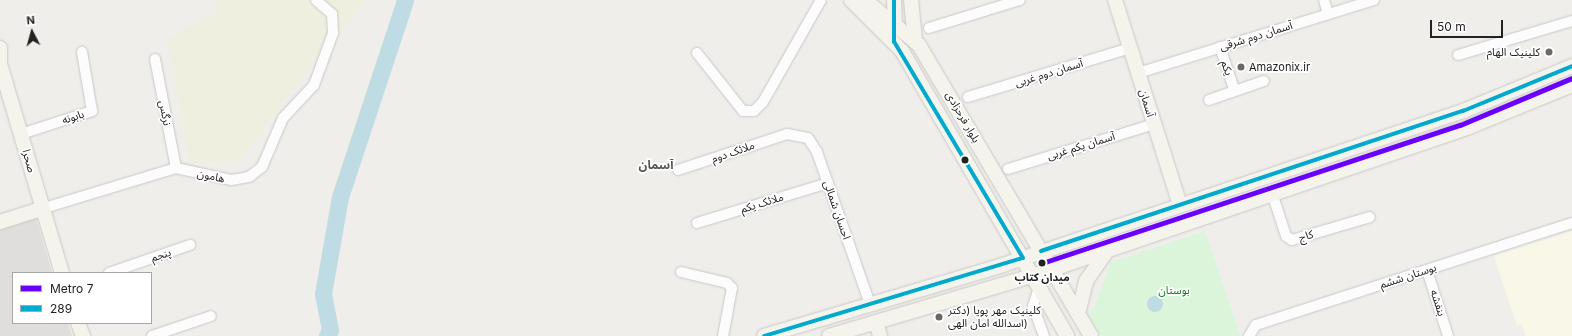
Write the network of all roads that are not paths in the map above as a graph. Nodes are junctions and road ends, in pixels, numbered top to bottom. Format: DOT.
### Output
graph roads {
  1 [pos="316,0"];
  2 [pos="821,0"];
  3 [pos="851,0"];
  4 [pos="865,0"];
  5 [pos="894,0"];
  6 [pos="911,0"];
  7 [pos="1020,0"];
  8 [pos="1115,0"];
  9 [pos="1324,0"];
  10 [pos="1374,0"];
  11 [pos="1328,14"];
  12 [pos="1572,21"];
  13 [pos="896,24"];
  14 [pos="929,28"];
  15 [pos="915,40"];
  16 [pos="894,42"];
  17 [pos="0,48"];
  18 [pos="1130,48"];
  19 [pos="1220,48"];
  20 [pos="82,52"];
  21 [pos="697,52"];
  22 [pos="1458,55"];
  23 [pos="155,59"];
  24 [pos="1572,66"];
  25 [pos="1138,73"];
  26 [pos="1264,81"];
  27 [pos="1572,85"];
  28 [pos="1234,89"];
  29 [pos="968,97"];
  30 [pos="1209,100"];
  31 [pos="1154,124"];
  32 [pos="21,134"];
  33 [pos="787,134"];
  34 [pos="176,168"];
  35 [pos="1008,169"];
  36 [pos="678,170"];
  37 [pos="828,183"];
  38 [pos="1272,193"];
  39 [pos="1005,194"];
  40 [pos="990,202"];
  41 [pos="1180,205"];
  42 [pos="41,209"];
  43 [pos="1370,217"];
  44 [pos="0,222"];
  45 [pos="697,223"];
  46 [pos="1572,223"];
  47 [pos="190,245"];
  48 [pos="1109,248"];
  49 [pos="1041,251"];
  50 [pos="1022,258"];
  51 [pos="1052,268"];
  52 [pos="1427,270"];
  53 [pos="62,272"];
  54 [pos="113,272"];
  55 [pos="681,272"];
  56 [pos="1035,282"];
  57 [pos="870,304"];
  58 [pos="1078,314"];
  59 [pos="210,316"];
  60 [pos="876,322"];
  61 [pos="78,324"];
  62 [pos="83,336"];
  63 [pos="152,336"];
  64 [pos="723,336"];
  65 [pos="764,336"];
  66 [pos="830,336"];
  67 [pos="880,336"];
  68 [pos="1044,336"];
  69 [pos="1067,336"];
  70 [pos="1091,336"];
  71 [pos="1249,336"];
  72 [pos="1448,336"];
  1 -- 34 [label="street, هامون"];
  2 -- 21 [label="street"];
  3 -- 16 [label="main road, بلوار فرحزادی"];
  4 -- 13 [label="main road, بلوار فرحزادی"];
  5 -- 13 [label="main road"];
  6 -- 15 [label="main road"];
  7 -- 14 [label="street"];
  8 -- 18 [label="main road, آسمان"];
  9 -- 11 [label="street"];
  10 -- 11 [label="street, آسمان دوم شرقی"];
  11 -- 19 [label="street, آسمان دوم شرقی"];
  12 -- 22 [label="street"];
  13 -- 15 [label="main road, بلوار فرحزادی"];
  13 -- 16 [label="main road"];
  15 -- 39 [label="main road, بلوار فرحزادی"];
  16 -- 40 [label="main road, بلوار فرحزادی"];
  17 -- 32 [label="main road, صحرا"];
  18 -- 25 [label="main road, آسمان"];
  18 -- 29 [label="street, آسمان دوم غربی"];
  19 -- 25 [label="street, آسمان دوم شرقی"];
  19 -- 28 [label="street, یکم"];
  20 -- 32 [label="street, بابونه"];
  23 -- 34 [label="street, نرگس"];
  24 -- 41 [label="main road"];
  25 -- 31 [label="main road, آسمان"];
  26 -- 28 [label="street, یکم"];
  27 -- 38 [label="main road"];
  28 -- 30 [label="street, یکم"];
  31 -- 35 [label="street, آسمان یکم غربی"];
  31 -- 41 [label="main road, آسمان"];
  32 -- 42 [label="main road, صحرا"];
  33 -- 36 [label="street, ملائک دوم"];
  33 -- 37 [label="street, احسان شمالی"];
  34 -- 42 [label="street, هامون"];
  37 -- 45 [label="street, ملائک یکم"];
  37 -- 57 [label="street, احسان شمالی"];
  38 -- 43 [label="street, کاج"];
  38 -- 48 [label="main road"];
  39 -- 40 [label="main road"];
  39 -- 49 [label="main road, بلوار فرحزادی"];
  40 -- 50 [label="main road, بلوار فرحزادی"];
  41 -- 49 [label="main road"];
  42 -- 44 [label="main road"];
  42 -- 53 [label="main road, صحرا"];
  46 -- 52 [label="street, بوستان ششم"];
  47 -- 54 [label="street, پنجم"];
  48 -- 51 [label="main road"];
  48 -- 58 [label="main road"];
  49 -- 50 [label="main road"];
  49 -- 51 [label="main road, بلوار فرحزادی"];
  50 -- 56 [label="main road, بلوار فرحزادی"];
  50 -- 57 [label="main road"];
  51 -- 56 [label="main road"];
  51 -- 58 [label="main road"];
  52 -- 71 [label="street, بوستان ششم"];
  52 -- 72 [label="street, بنفشه"];
  55 -- 64 [label="street"];
  56 -- 60 [label="main road"];
  56 -- 68 [label="street"];
  56 -- 69 [label="main road"];
  57 -- 65 [label="main road"];
  58 -- 70 [label="main road"];
  59 -- 63 [label="street"];
  60 -- 66 [label="main road"];
  60 -- 67 [label="main road"];
  61 -- 62 [label="main road"];
}
